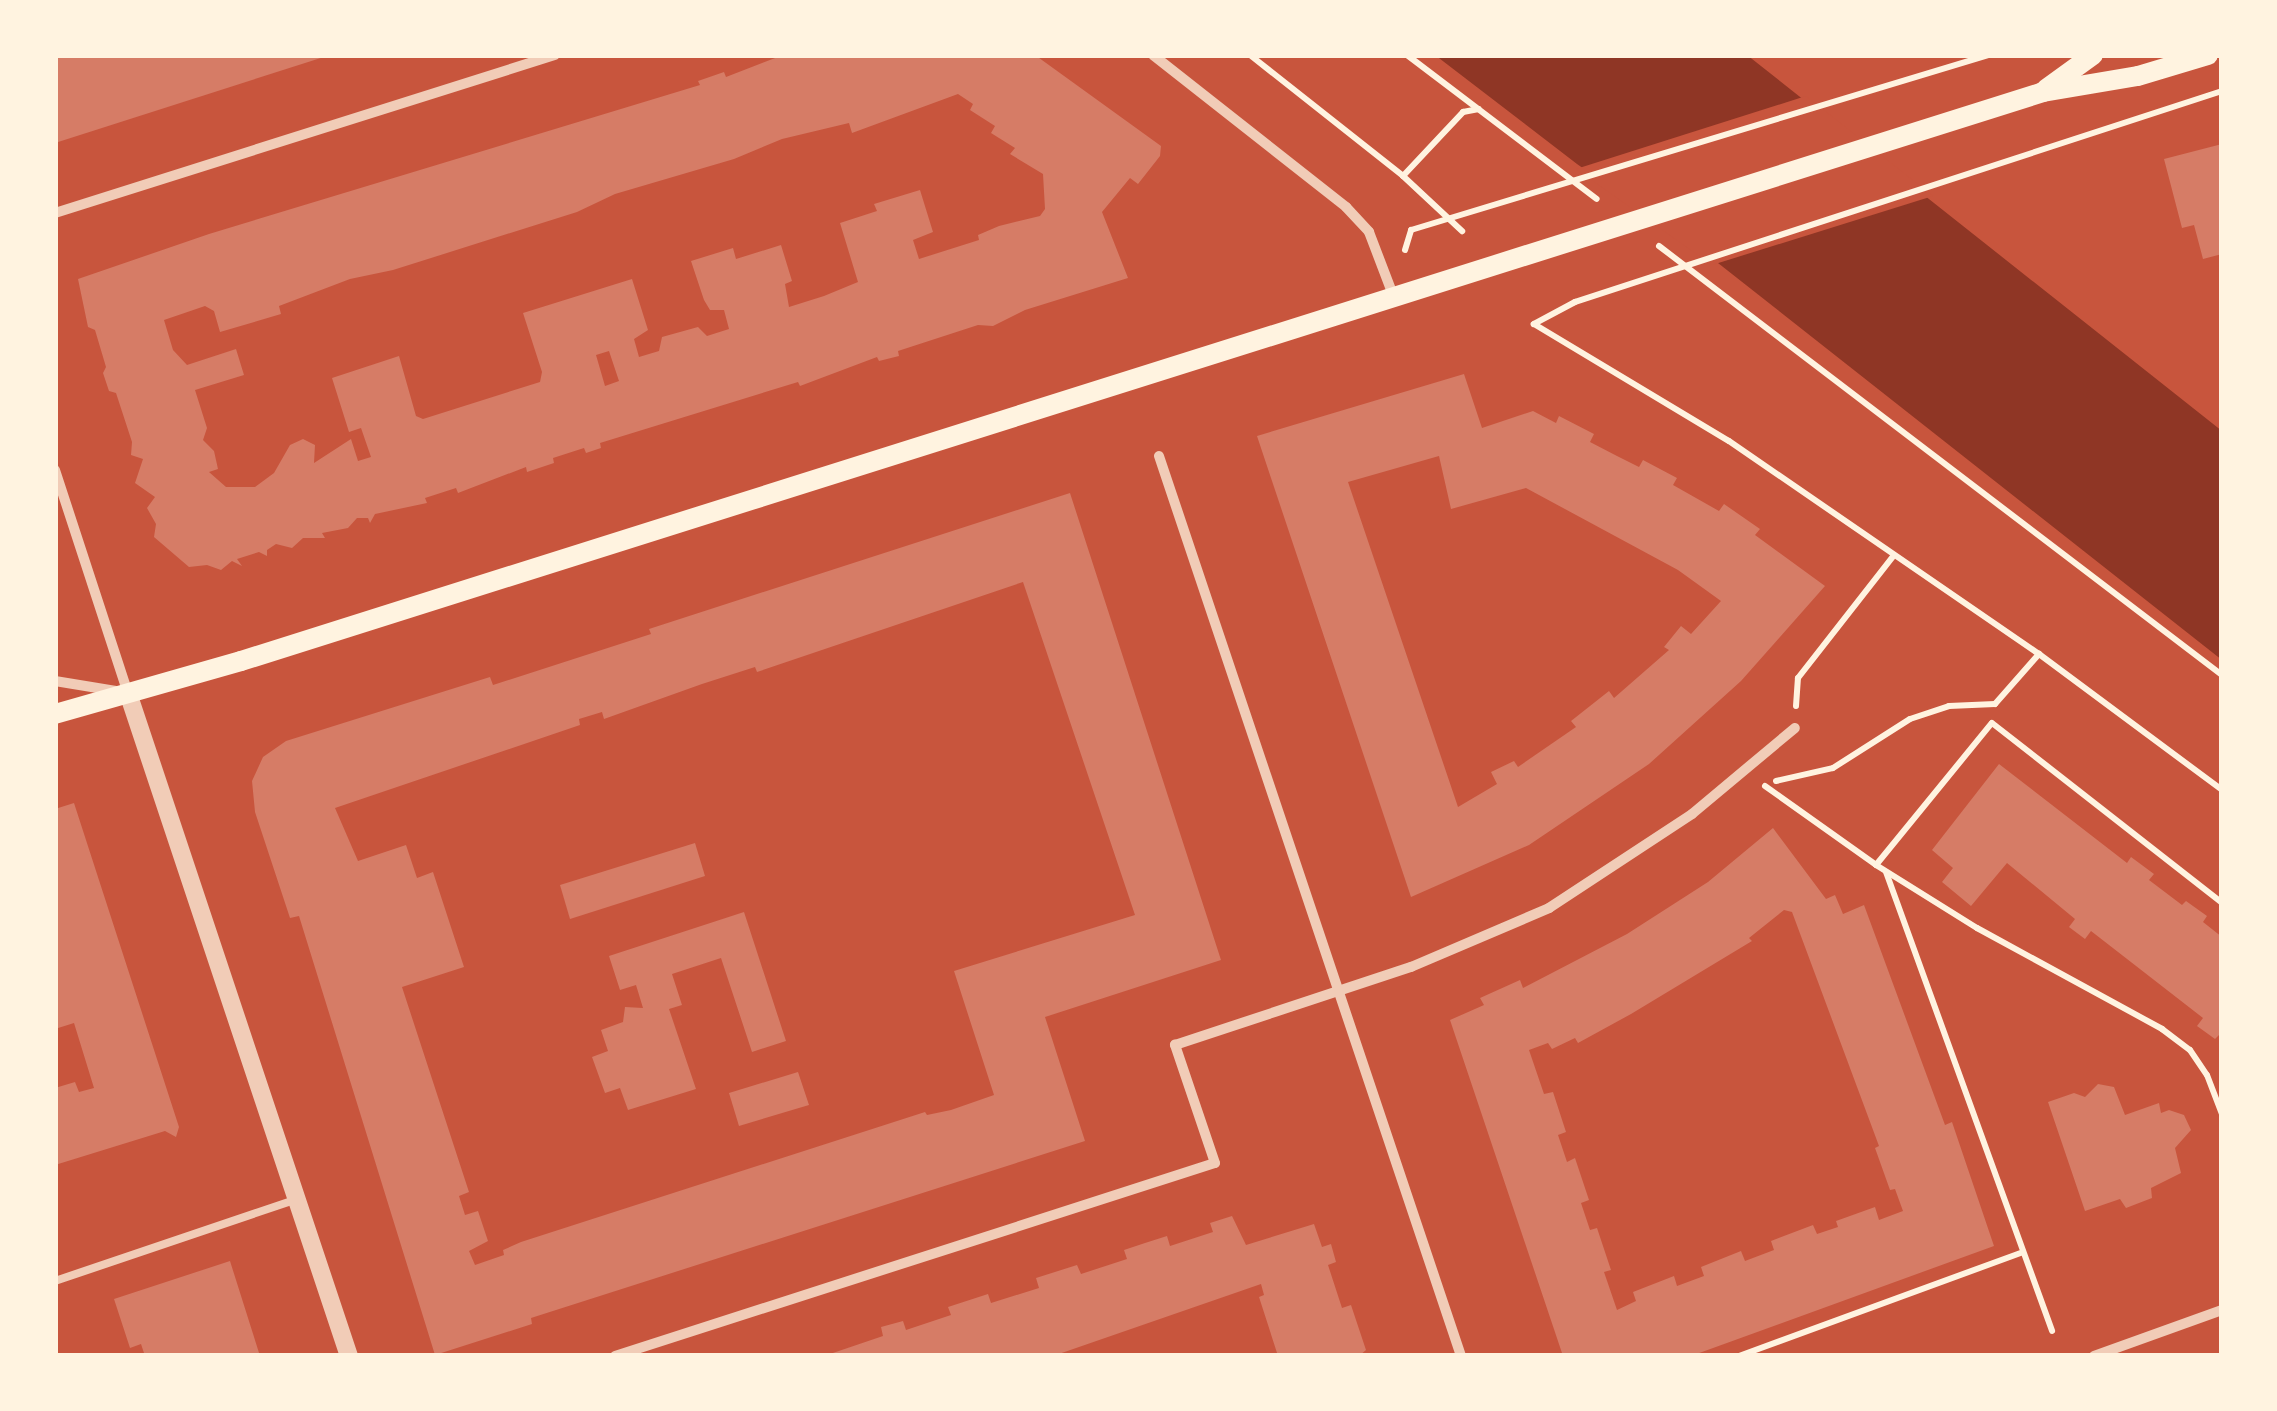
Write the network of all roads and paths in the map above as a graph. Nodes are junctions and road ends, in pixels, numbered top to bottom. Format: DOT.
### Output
graph roads {
  1 [pos="556,55"];
  2 [pos="1152,55"];
  3 [pos="1250,55"];
  4 [pos="1407,55"];
  5 [pos="1988,55"];
  6 [pos="2093,55"];
  7 [pos="2208,55"];
  8 [pos="2222,91"];
  9 [pos="2043,92"];
  10 [pos="1479,108"];
  11 [pos="1403,176"];
  12 [pos="1605,205"];
  13 [pos="55,213"];
  14 [pos="1451,218"];
  15 [pos="1411,230"];
  16 [pos="1462,231"];
  17 [pos="1652,241"];
  18 [pos="1392,295"];
  19 [pos="1159,456"];
  20 [pos="55,470"];
  21 [pos="1894,555"];
  22 [pos="2039,654"];
  23 [pos="2222,675"];
  24 [pos="55,681"];
  25 [pos="128,693"];
  26 [pos="55,714"];
  27 [pos="1795,728"];
  28 [pos="1743,770"];
  29 [pos="1764,784"];
  30 [pos="2222,790"];
  31 [pos="1876,865"];
  32 [pos="1885,870"];
  33 [pos="2222,902"];
  34 [pos="1338,991"];
  35 [pos="2222,1114"];
  36 [pos="297,1198"];
  37 [pos="2024,1252"];
  38 [pos="55,1282"];
  39 [pos="2222,1310"];
  40 [pos="2052,1331"];
  41 [pos="349,1356"];
  42 [pos="614,1356"];
  43 [pos="1461,1356"];
  44 [pos="1738,1356"];
  45 [pos="2094,1356"];
  1 -- 13 [label="street"];
  2 -- 18 [label="street"];
  3 -- 11 [label="path"];
  4 -- 10 [label="path"];
  5 -- 14 [label="path"];
  6 -- 9 [label="main road"];
  7 -- 9 [label="main road"];
  8 -- 21 [label="path"];
  9 -- 18 [label="main road"];
  10 -- 11 [label="path"];
  10 -- 12 [label="path"];
  11 -- 14 [label="path"];
  14 -- 15 [label="path"];
  14 -- 16 [label="path"];
  17 -- 23 [label="path"];
  18 -- 25 [label="main road"];
  19 -- 34 [label="street"];
  20 -- 25 [label="street"];
  21 -- 22 [label="path"];
  21 -- 27 [label="path"];
  22 -- 29 [label="path"];
  22 -- 30 [label="path"];
  24 -- 25 [label="street"];
  25 -- 26 [label="main road"];
  25 -- 36 [label="street"];
  27 -- 28 [label="street"];
  28 -- 29 [label="path"];
  28 -- 34 [label="street"];
  29 -- 31 [label="path"];
  31 -- 32 [label="path"];
  31 -- 33 [label="path"];
  32 -- 35 [label="path"];
  32 -- 37 [label="path"];
  34 -- 42 [label="street"];
  34 -- 43 [label="street"];
  36 -- 38 [label="lane"];
  36 -- 41 [label="street"];
  37 -- 40 [label="path"];
  37 -- 44 [label="path"];
  39 -- 45 [label="street"];
}
